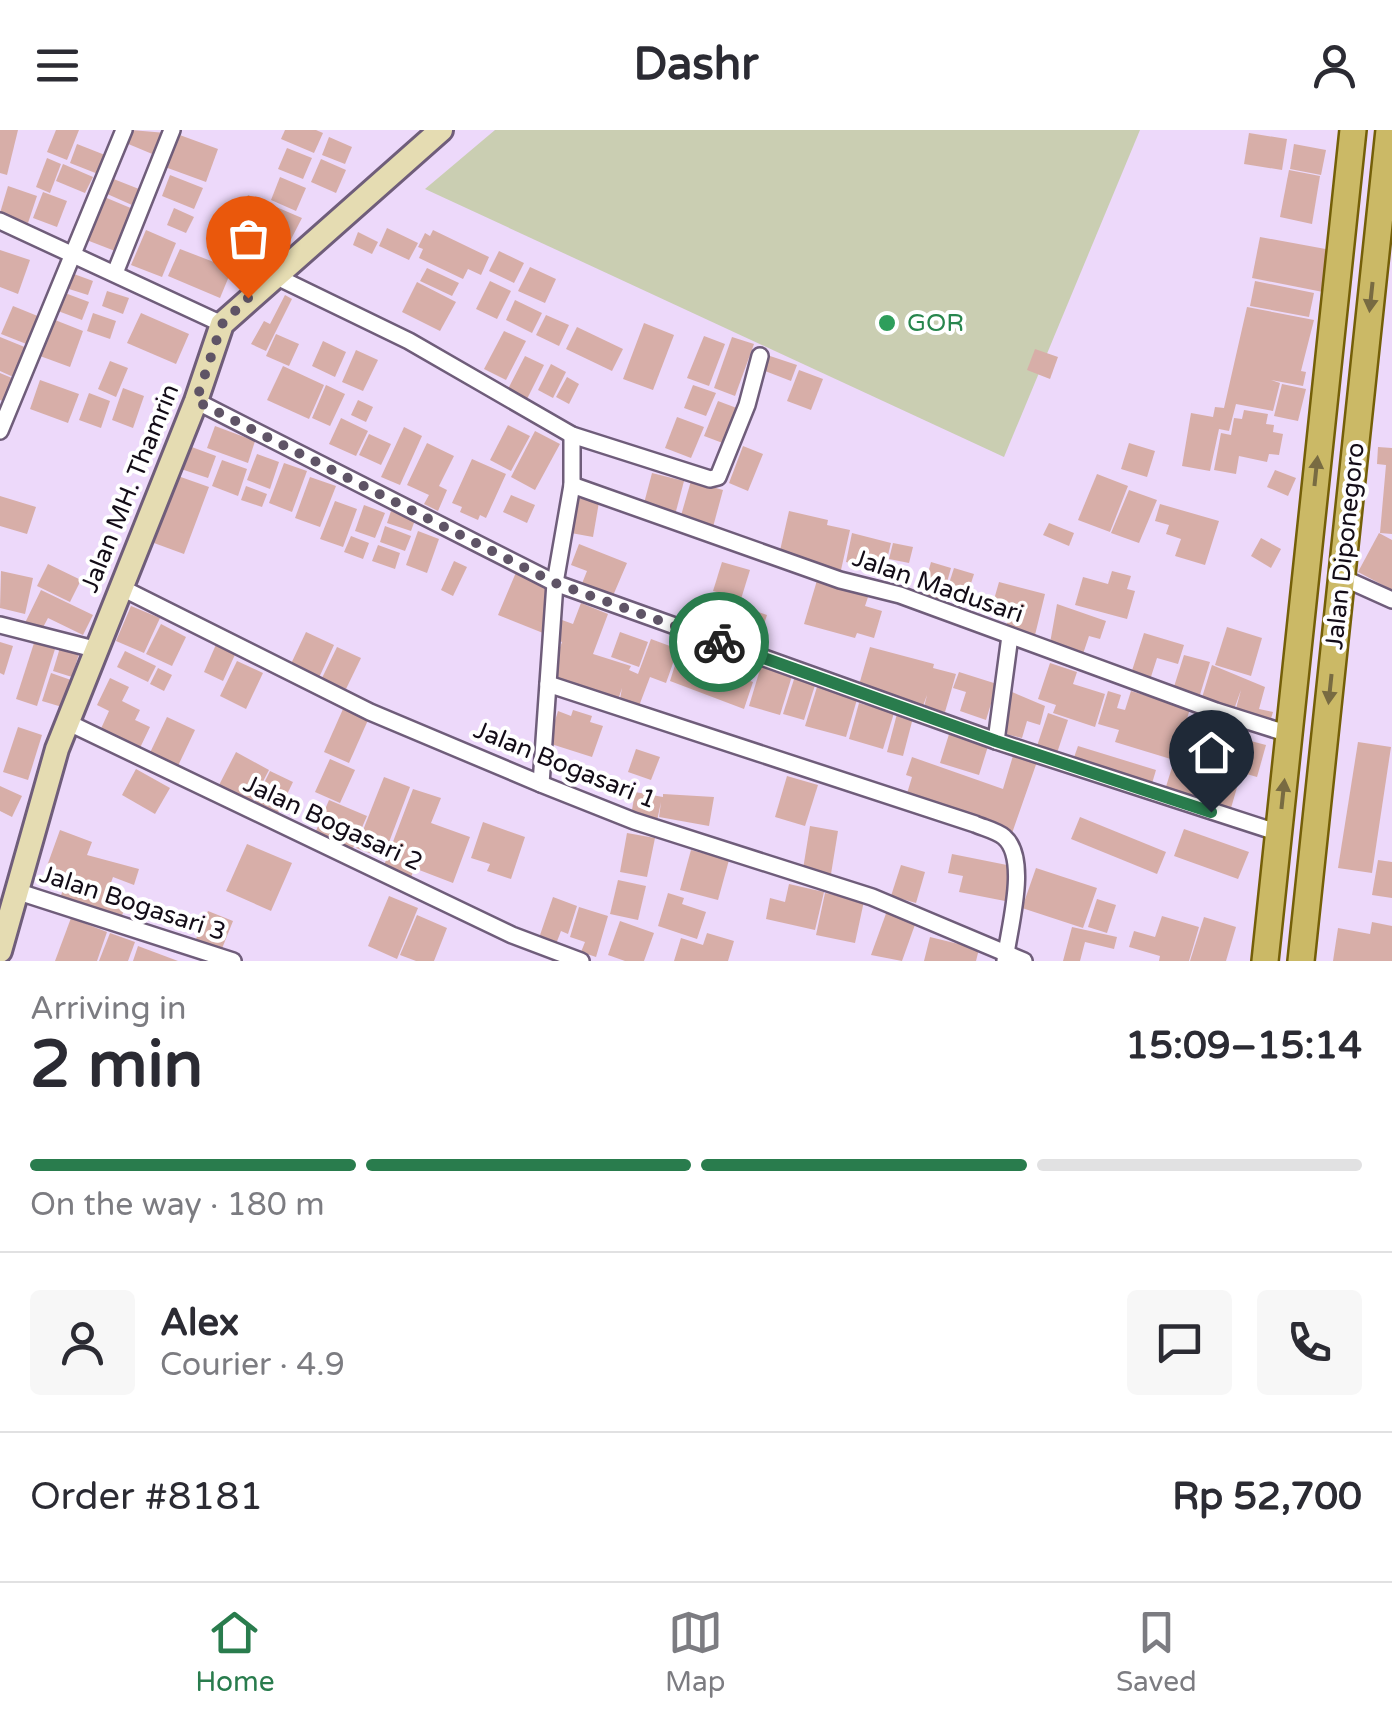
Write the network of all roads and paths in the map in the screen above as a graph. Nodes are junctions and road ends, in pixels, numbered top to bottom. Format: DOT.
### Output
graph roads {
  1 [pos="124,130"];
  2 [pos="172,130"];
  3 [pos="442,130"];
  4 [pos="1354,130"];
  5 [pos="1389,130"];
  6 [pos="0,221"];
  7 [pos="74,254"];
  8 [pos="115,274"];
  9 [pos="274,275"];
  10 [pos="222,324"];
  11 [pos="760,356"];
  12 [pos="196,401"];
  13 [pos="0,431"];
  14 [pos="572,435"];
  15 [pos="572,485"];
  16 [pos="1341,577"];
  17 [pos="555,583"];
  18 [pos="120,586"];
  19 [pos="1392,600"];
  20 [pos="0,625"];
  21 [pos="1010,636"];
  22 [pos="94,649"];
  23 [pos="548,684"];
  24 [pos="67,722"];
  25 [pos="1289,734"];
  26 [pos="996,741"];
  27 [pos="540,784"];
  28 [pos="1279,833"];
  29 [pos="12,884"];
  30 [pos="0,952"];
  31 [pos="1005,958"];
  32 [pos="232,961"];
  33 [pos="581,961"];
  34 [pos="1024,961"];
  35 [pos="1266,961"];
  36 [pos="1300,961"];
  1 -- 7 [label="street"];
  2 -- 8 [label="street"];
  3 -- 9 [label="main road, Jalan MH. Thamrin"];
  25 -- 4 [label="main road, Jalan Diponegoro, one-way"];
  5 -- 16 [label="main road, Jalan Diponegoro, one-way"];
  6 -- 7 [label="street"];
  7 -- 8 [label="street"];
  7 -- 13 [label="street"];
  8 -- 10 [label="street"];
  9 -- 10 [label="main road, Jalan MH. Thamrin"];
  9 -- 14 [label="street"];
  10 -- 12 [label="main road, Jalan MH. Thamrin"];
  11 -- 14 [label="street"];
  12 -- 17 [label="street"];
  12 -- 18 [label="main road, Jalan MH. Thamrin"];
  14 -- 15 [label="street"];
  15 -- 17 [label="street"];
  15 -- 21 [label="street, Jalan Madusari"];
  16 -- 19 [label="street"];
  16 -- 36 [label="main road, Jalan Diponegoro, one-way"];
  17 -- 23 [label="street"];
  17 -- 26 [label="street"];
  18 -- 22 [label="main road, Jalan MH. Thamrin"];
  18 -- 27 [label="street, Jalan Bogasari 1"];
  20 -- 22 [label="street"];
  21 -- 25 [label="street, Jalan Madusari"];
  21 -- 26 [label="street"];
  22 -- 24 [label="main road, Jalan MH. Thamrin"];
  23 -- 27 [label="street"];
  23 -- 31 [label="street"];
  24 -- 29 [label="main road, Jalan MH. Thamrin"];
  24 -- 33 [label="street, Jalan Bogasari 2"];
  28 -- 25 [label="main road, Jalan Diponegoro, one-way"];
  26 -- 28 [label="street"];
  27 -- 31 [label="street, Jalan Bogasari 1"];
  28 -- 35 [label="main road, Jalan Diponegoro"];
  29 -- 30 [label="main road, Jalan MH. Thamrin"];
  29 -- 32 [label="street, Jalan Bogasari 3"];
  31 -- 34 [label="street, Jalan Bogasari 1"];
}
